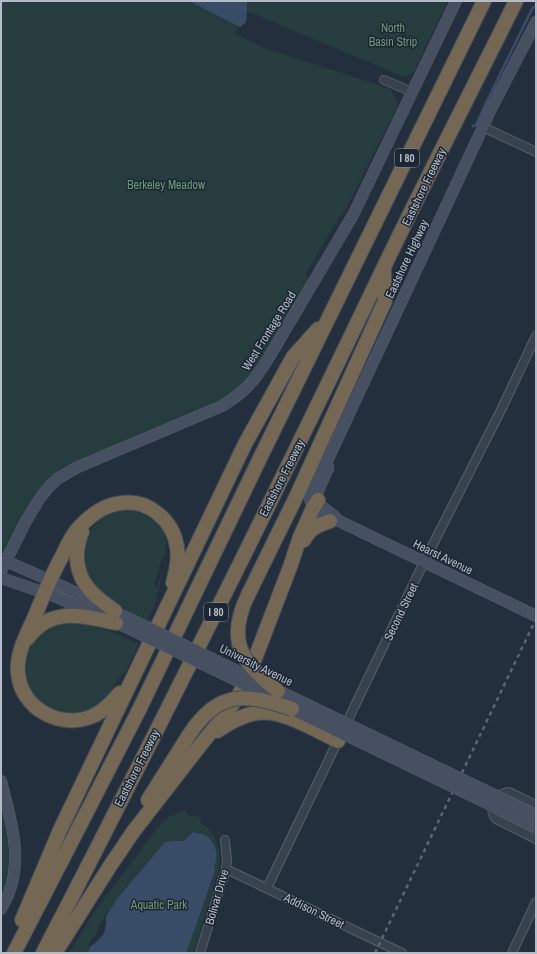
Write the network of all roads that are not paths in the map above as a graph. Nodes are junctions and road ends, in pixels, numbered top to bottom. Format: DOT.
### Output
graph roads {
  1 [pos="456,1"];
  2 [pos="484,1"];
  3 [pos="516,1"];
  4 [pos="536,22"];
  5 [pos="384,80"];
  6 [pos="412,92"];
  7 [pos="483,127"];
  8 [pos="536,152"];
  9 [pos="384,268"];
  10 [pos="330,315"];
  11 [pos="536,336"];
  12 [pos="315,504"];
  13 [pos="91,517"];
  14 [pos="334,521"];
  15 [pos="3,560"];
  16 [pos="424,562"];
  17 [pos="290,567"];
  18 [pos="1,571"];
  19 [pos="1,578"];
  20 [pos="47,586"];
  21 [pos="536,616"];
  22 [pos="116,617"];
  23 [pos="158,624"];
  24 [pos="132,625"];
  25 [pos="19,658"];
  26 [pos="140,663"];
  27 [pos="278,690"];
  28 [pos="292,709"];
  29 [pos="338,742"];
  30 [pos="194,753"];
  31 [pos="1,780"];
  32 [pos="536,805"];
  33 [pos="536,815"];
  34 [pos="536,826"];
  35 [pos="536,839"];
  36 [pos="225,840"];
  37 [pos="110,866"];
  38 [pos="226,869"];
  39 [pos="267,888"];
  40 [pos="536,902"];
  41 [pos="1,909"];
  42 [pos="8,953"];
  43 [pos="14,953"];
  44 [pos="42,953"];
  45 [pos="55,953"];
  46 [pos="200,953"];
  47 [pos="402,953"];
  48 [pos="512,953"];
  1 -- 6 [label="street, West Frontage Road"];
  2 -- 10 [label="highway, Eastshore Freeway / I 80"];
  3 -- 9 [label="highway, Eastshore Freeway / I 80"];
  4 -- 7 [label="street, Eastshore Highway"];
  5 -- 6 [label="street"];
  6 -- 15 [label="street, West Frontage Road"];
  7 -- 8 [label="street"];
  7 -- 12 [label="street, Eastshore Highway"];
  9 -- 27 [label="highway, bridge"];
  9 -- 44 [label="highway, Eastshore Freeway / I 80"];
  10 -- 23 [label="highway"];
  10 -- 43 [label="highway, Eastshore Freeway / I 80"];
  11 -- 16 [label="street, Second Street"];
  12 -- 14 [label="street, Hearst Avenue"];
  12 -- 17 [label="highway"];
  13 -- 20 [label="highway"];
  13 -- 22 [label="highway"];
  13 -- 23 [label="highway"];
  14 -- 16 [label="street, Hearst Avenue"];
  14 -- 17 [label="highway"];
  15 -- 18 [label="street, West Frontage Road"];
  15 -- 20 [label="street, University Avenue"];
  16 -- 21 [label="street, Hearst Avenue"];
  16 -- 29 [label="street, Second Street"];
  17 -- 30 [label="highway"];
  19 -- 20 [label="street, University Avenue"];
  20 -- 22 [label="street, University Avenue"];
  20 -- 25 [label="highway"];
  22 -- 24 [label="street, University Avenue"];
  22 -- 25 [label="highway"];
  23 -- 26 [label="highway"];
  24 -- 27 [label="street, University Avenue, bridge"];
  24 -- 28 [label="street, University Avenue, bridge"];
  25 -- 26 [label="highway"];
  26 -- 42 [label="highway"];
  27 -- 33 [label="street, University Avenue, bridge"];
  28 -- 34 [label="street, University Avenue, bridge"];
  28 -- 37 [label="highway, bridge"];
  29 -- 30 [label="highway"];
  29 -- 39 [label="street, Second Street"];
  30 -- 37 [label="highway"];
  31 -- 41 [label="street"];
  32 -- 35 [label="street"];
  36 -- 38 [label="street, Bolivar Drive"];
  37 -- 45 [label="highway"];
  38 -- 39 [label="street, Addison Street"];
  38 -- 46 [label="street, Bolivar Drive"];
  39 -- 47 [label="street, Addison Street"];
  40 -- 48 [label="street"];
}
